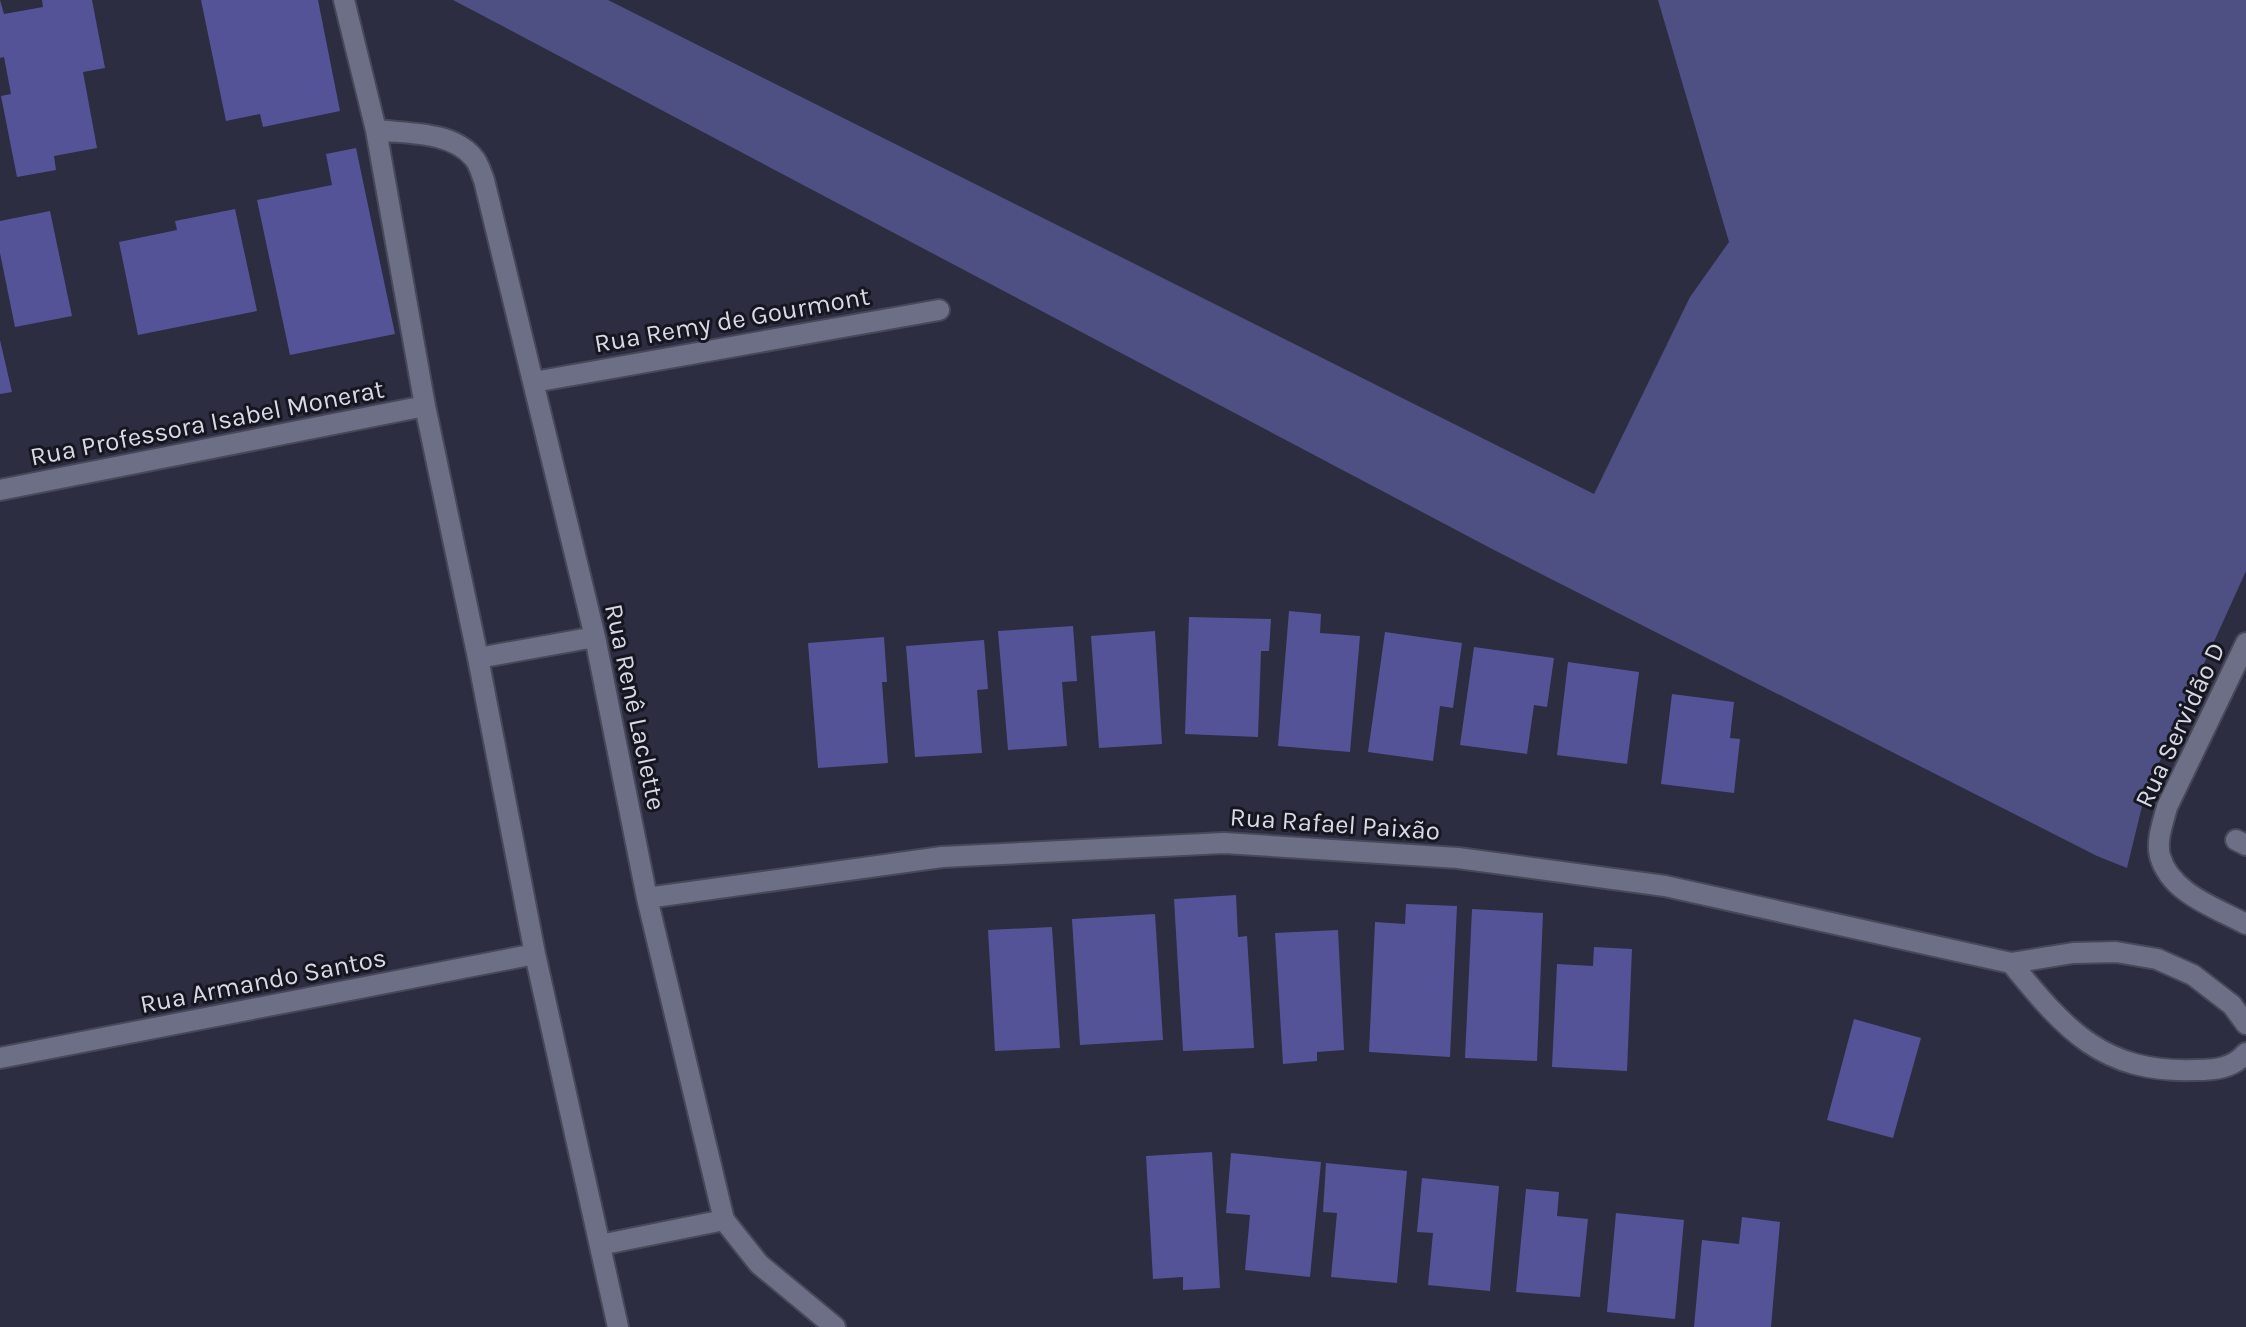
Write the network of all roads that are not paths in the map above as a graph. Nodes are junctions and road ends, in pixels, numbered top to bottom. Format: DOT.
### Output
graph roads {
  1 [pos="345,0"];
  2 [pos="376,130"];
  3 [pos="939,310"];
  4 [pos="534,382"];
  5 [pos="425,406"];
  6 [pos="0,490"];
  7 [pos="595,637"];
  8 [pos="2246,643"];
  9 [pos="478,658"];
  10 [pos="647,898"];
  11 [pos="2246,924"];
  12 [pos="535,954"];
  13 [pos="2011,963"];
  14 [pos="2246,1024"];
  15 [pos="2246,1053"];
  16 [pos="0,1058"];
  17 [pos="724,1220"];
  18 [pos="600,1245"];
  19 [pos="618,1327"];
  20 [pos="835,1327"];
  1 -- 2 [label="street"];
  2 -- 4 [label="street, Rua Renê Laclette"];
  2 -- 5 [label="street"];
  3 -- 4 [label="street, Rua Remy de Gourmont"];
  4 -- 7 [label="street, Rua Renê Laclette"];
  5 -- 6 [label="street, Rua Professora Isabel Monerat"];
  5 -- 9 [label="street"];
  7 -- 9 [label="street"];
  7 -- 10 [label="street, Rua Renê Laclette"];
  8 -- 11 [label="street, Rua Servidão D"];
  9 -- 12 [label="street"];
  10 -- 13 [label="street, Rua Rafael Paixão"];
  10 -- 17 [label="street, Rua Renê Laclette"];
  12 -- 16 [label="street, Rua Armando Santos"];
  12 -- 18 [label="street"];
  13 -- 14 [label="street, Rua Rafael Paixão"];
  13 -- 15 [label="street"];
  17 -- 18 [label="street"];
  17 -- 20 [label="street, Rua Renê Laclette"];
  18 -- 19 [label="street"];
}
